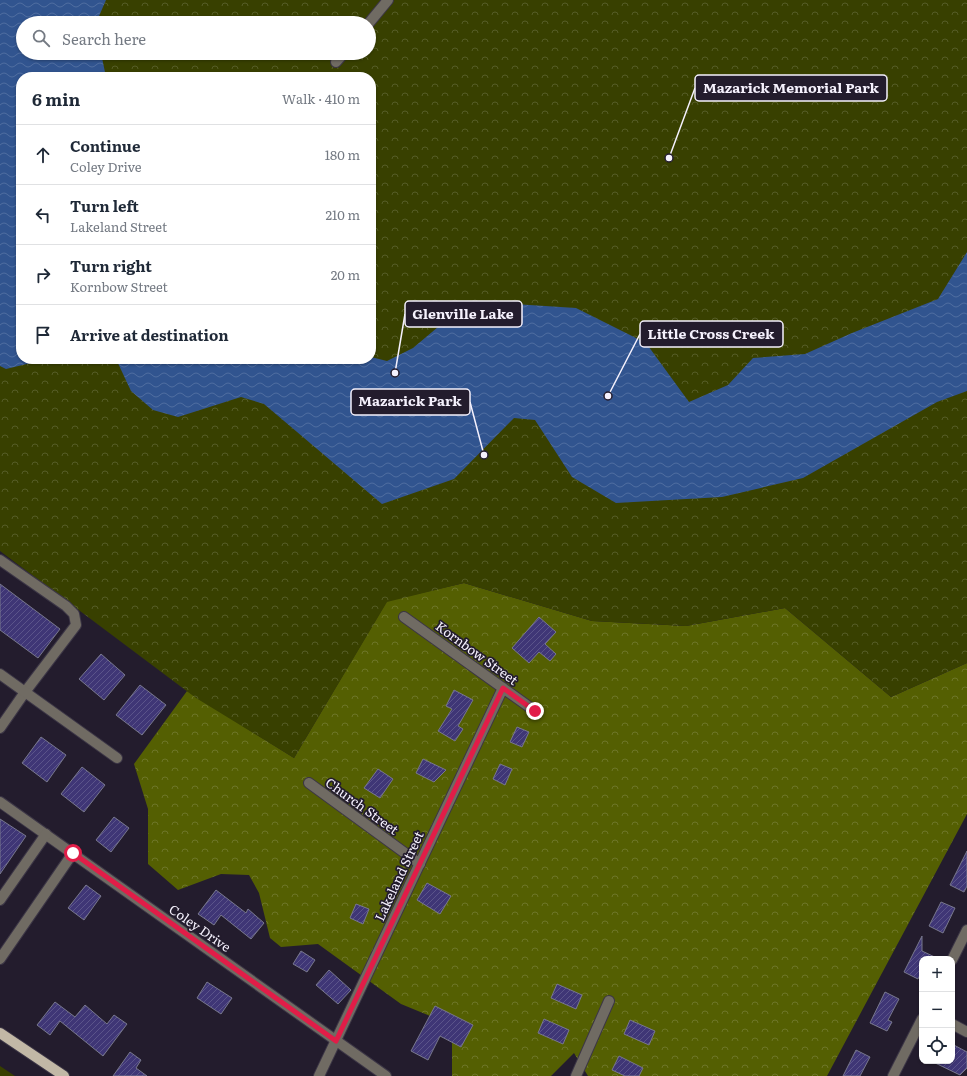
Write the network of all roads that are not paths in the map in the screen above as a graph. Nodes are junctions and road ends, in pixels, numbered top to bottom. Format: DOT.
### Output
graph roads {
  1 [pos="388,0"];
  2 [pos="375,16"];
  3 [pos="0,560"];
  4 [pos="404,617"];
  5 [pos="0,674"];
  6 [pos="503,688"];
  7 [pos="25,692"];
  8 [pos="535,711"];
  9 [pos="0,728"];
  10 [pos="117,758"];
  11 [pos="309,783"];
  12 [pos="0,802"];
  13 [pos="46,834"];
  14 [pos="73,853"];
  15 [pos="420,864"];
  16 [pos="0,900"];
  17 [pos="967,930"];
  18 [pos="954,956"];
  19 [pos="0,959"];
  20 [pos="609,1001"];
  21 [pos="919,1025"];
  22 [pos="955,1026"];
  23 [pos="967,1032"];
  24 [pos="0,1033"];
  25 [pos="336,1041"];
  26 [pos="64,1076"];
  27 [pos="319,1076"];
  28 [pos="386,1076"];
  29 [pos="576,1076"];
  30 [pos="893,1076"];
  1 -- 2 [label="street"];
  3 -- 7 [label="street"];
  4 -- 6 [label="street, Kornbow Street"];
  5 -- 7 [label="street"];
  6 -- 8 [label="street, Kornbow Street"];
  6 -- 15 [label="street, Lakeland Street"];
  7 -- 9 [label="street"];
  7 -- 10 [label="street"];
  11 -- 15 [label="street, Church Street"];
  12 -- 13 [label="street, Coley Drive"];
  13 -- 14 [label="street, Coley Drive"];
  13 -- 16 [label="street"];
  14 -- 19 [label="street"];
  14 -- 25 [label="street, Coley Drive"];
  15 -- 25 [label="street, Lakeland Street"];
  17 -- 18 [label="street"];
  20 -- 29 [label="street"];
  21 -- 30 [label="street"];
  22 -- 23 [label="street"];
  24 -- 26 [label="main road"];
  25 -- 27 [label="street, Lakeland Street"];
  25 -- 28 [label="street, Coley Drive"];
}
